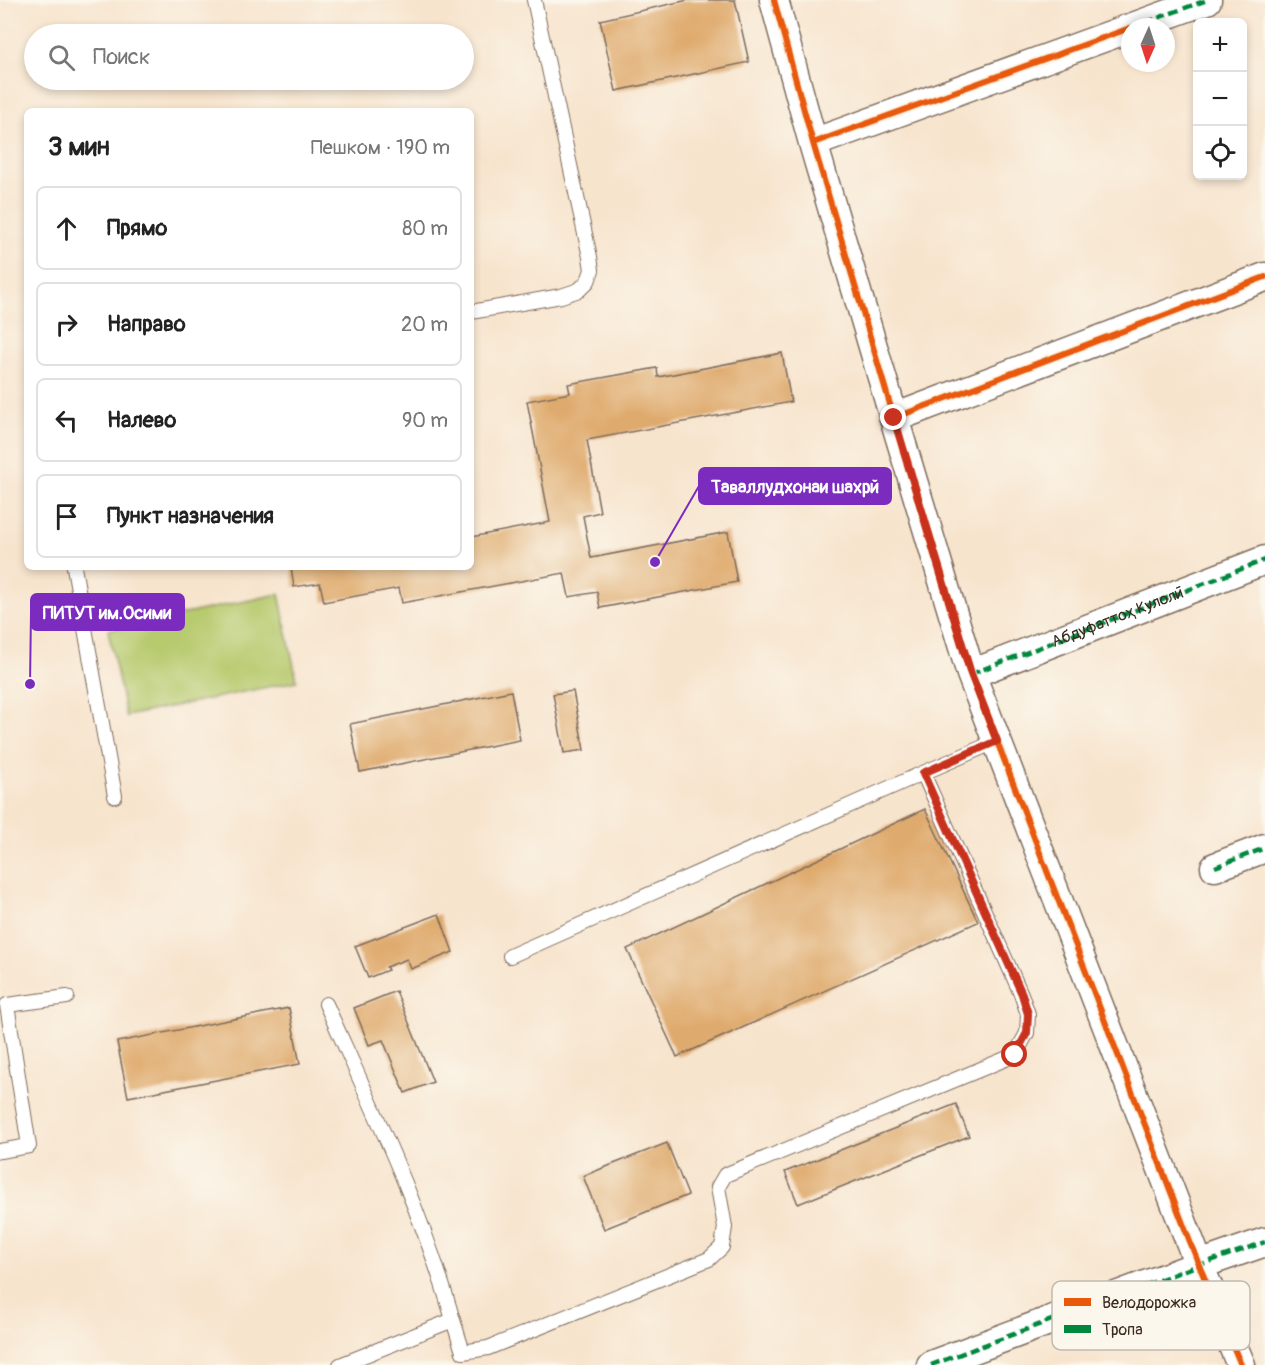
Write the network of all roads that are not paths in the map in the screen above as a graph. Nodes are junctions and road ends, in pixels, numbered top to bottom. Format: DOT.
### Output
graph roads {
  1 [pos="534,0"];
  2 [pos="774,0"];
  3 [pos="1207,0"];
  4 [pos="1158,18"];
  5 [pos="1121,32"];
  6 [pos="813,143"];
  7 [pos="1265,277"];
  8 [pos="474,311"];
  9 [pos="894,418"];
  10 [pos="1265,560"];
  11 [pos="75,570"];
  12 [pos="971,674"];
  13 [pos="997,741"];
  14 [pos="923,773"];
  15 [pos="115,796"];
  16 [pos="1265,848"];
  17 [pos="1215,867"];
  18 [pos="510,956"];
  19 [pos="67,997"];
  20 [pos="326,1004"];
  21 [pos="0,1151"];
  22 [pos="1265,1242"];
  23 [pos="1199,1265"];
  24 [pos="1156,1281"];
  25 [pos="1206,1281"];
  26 [pos="453,1320"];
  27 [pos="1052,1320"];
  28 [pos="1235,1350"];
  29 [pos="340,1365"];
  30 [pos="931,1365"];
  31 [pos="1241,1365"];
  1 -- 8 [label="lane"];
  2 -- 6 [label="street"];
  3 -- 4 [label="street"];
  5 -- 6 [label="street"];
  6 -- 9 [label="street"];
  7 -- 9 [label="street"];
  9 -- 12 [label="street"];
  10 -- 12 [label="street, Абдуфаттоҳ Кулолӣ"];
  11 -- 15 [label="lane"];
  12 -- 13 [label="street"];
  13 -- 14 [label="lane"];
  13 -- 23 [label="street"];
  14 -- 18 [label="lane"];
  14 -- 26 [label="lane"];
  16 -- 17 [label="street"];
  19 -- 21 [label="lane"];
  20 -- 26 [label="lane"];
  22 -- 23 [label="street"];
  23 -- 24 [label="street"];
  23 -- 25 [label="street"];
  26 -- 29 [label="lane"];
  27 -- 30 [label="street"];
  28 -- 31 [label="street"];
}
